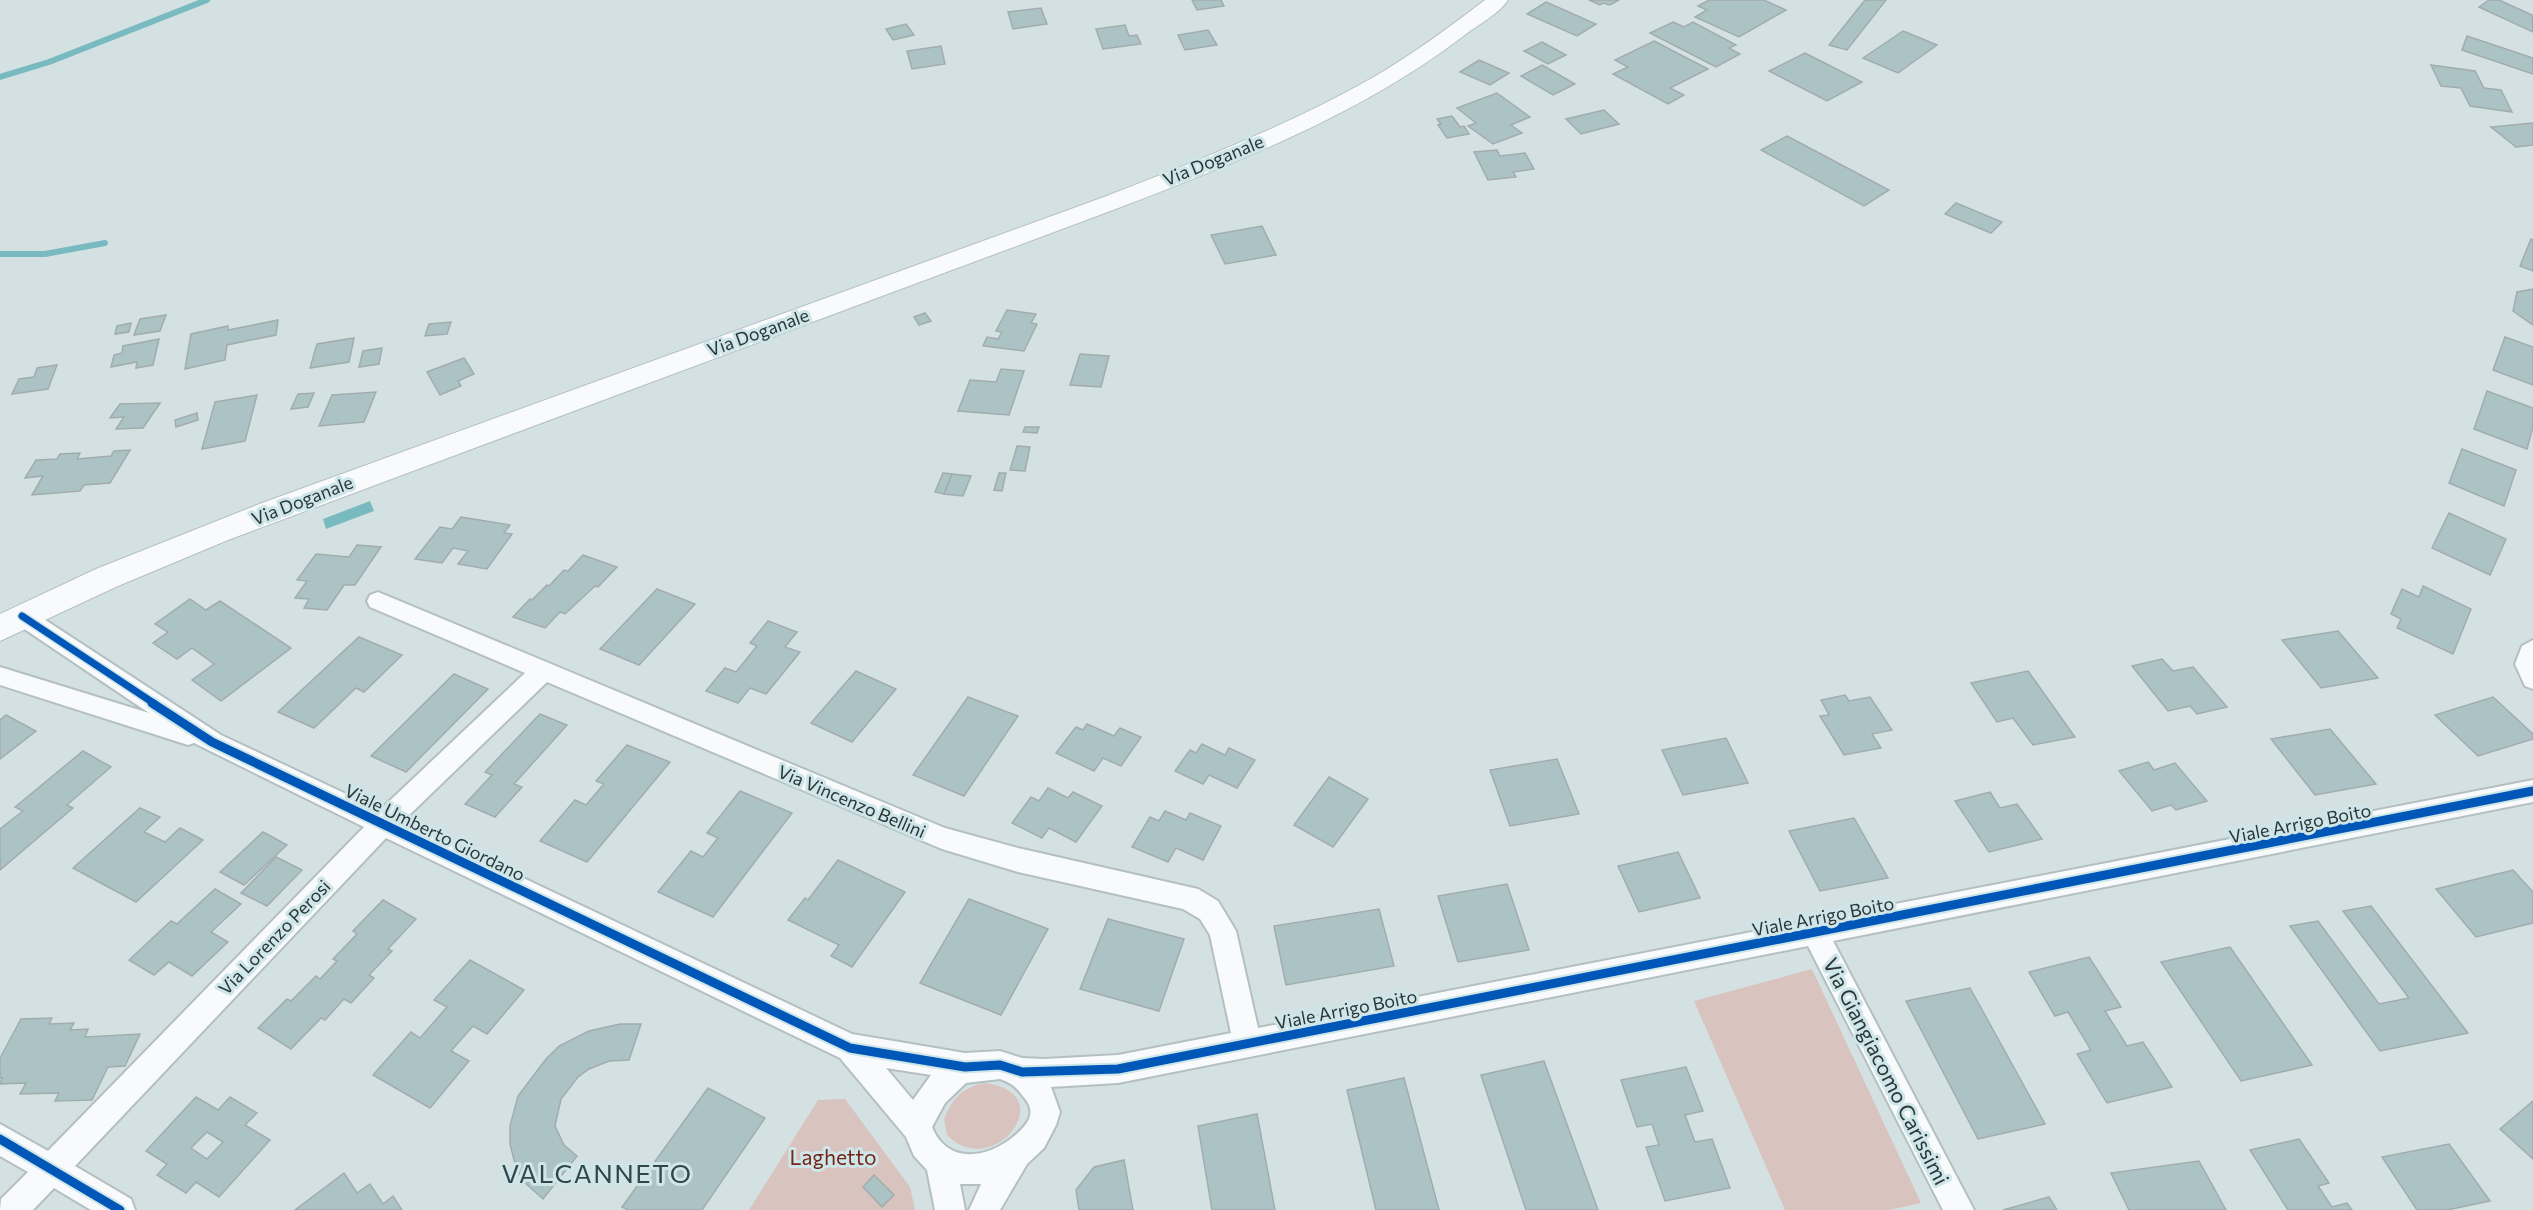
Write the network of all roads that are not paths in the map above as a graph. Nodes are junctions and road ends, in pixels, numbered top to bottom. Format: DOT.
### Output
graph roads {
  1 [pos="1498,0"];
  2 [pos="378,601"];
  3 [pos="11,622"];
  4 [pos="2533,649"];
  5 [pos="543,671"];
  6 [pos="0,676"];
  7 [pos="2533,679"];
  8 [pos="212,742"];
  9 [pos="2533,791"];
  10 [pos="383,824"];
  11 [pos="1815,933"];
  12 [pos="1247,1044"];
  13 [pos="850,1048"];
  14 [pos="965,1067"];
  15 [pos="1022,1072"];
  16 [pos="917,1127"];
  17 [pos="0,1139"];
  18 [pos="1019,1152"];
  19 [pos="940,1161"];
  20 [pos="52,1169"];
  21 [pos="12,1210"];
  22 [pos="120,1210"];
  23 [pos="950,1210"];
  24 [pos="984,1210"];
  25 [pos="1959,1210"];
  1 -- 3 [label="main road, Via Doganale"];
  2 -- 5 [label="street, Via Vincenzo Bellini"];
  3 -- 8 [label="street, Viale Umberto Giordano"];
  4 -- 7 [label="street"];
  5 -- 10 [label="street, Via Lorenzo Perosi"];
  5 -- 12 [label="street, Via Vincenzo Bellini"];
  6 -- 8 [label="street, Viale Umberto Giordano"];
  8 -- 10 [label="street, Viale Umberto Giordano"];
  9 -- 11 [label="street, Viale Arrigo Boito"];
  10 -- 13 [label="street, Viale Umberto Giordano"];
  10 -- 20 [label="street, Via Lorenzo Perosi"];
  11 -- 12 [label="street, Viale Arrigo Boito"];
  11 -- 25 [label="street, Via Giangiacomo Carissimi"];
  12 -- 15 [label="street, Viale Arrigo Boito"];
  13 -- 14 [label="street"];
  13 -- 16 [label="street"];
  14 -- 15 [label="street"];
  14 -- 16 [label="street"];
  15 -- 18 [label="street"];
  16 -- 19 [label="street"];
  17 -- 20 [label="street"];
  18 -- 19 [label="street"];
  18 -- 24 [label="street"];
  19 -- 23 [label="street"];
  20 -- 21 [label="street, Via Lorenzo Perosi"];
  20 -- 22 [label="street"];
}
